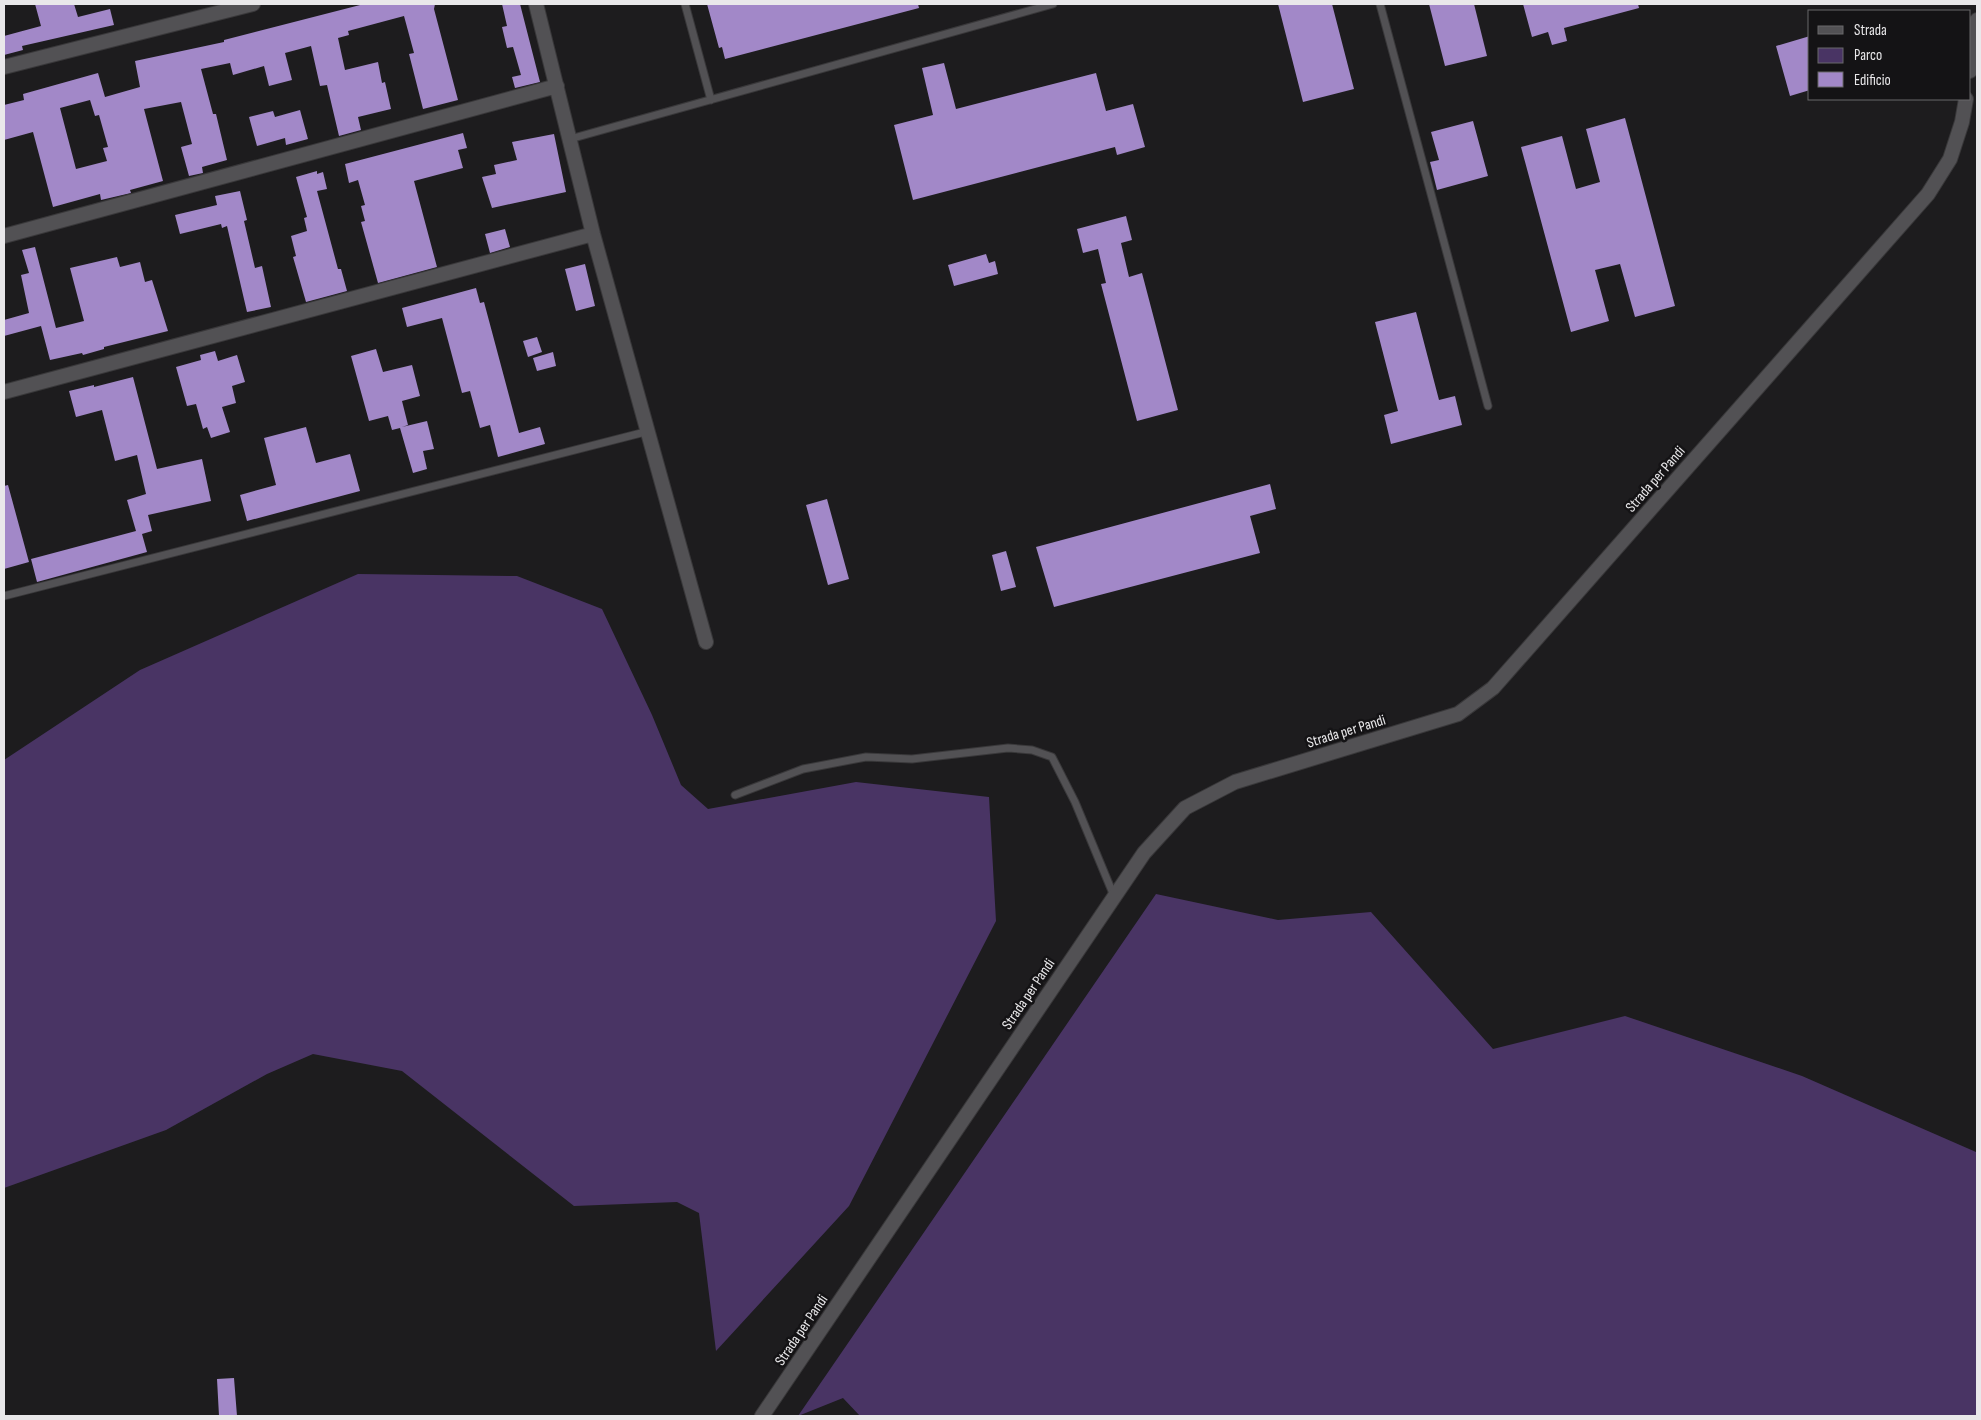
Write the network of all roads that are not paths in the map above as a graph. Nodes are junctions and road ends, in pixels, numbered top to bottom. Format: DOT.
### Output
graph roads {
  1 [pos="252,4"];
  2 [pos="536,4"];
  3 [pos="685,4"];
  4 [pos="1053,4"];
  5 [pos="1380,4"];
  6 [pos="1977,20"];
  7 [pos="1971,64"];
  8 [pos="4,67"];
  9 [pos="557,86"];
  10 [pos="711,100"];
  11 [pos="1966,100"];
  12 [pos="570,139"];
  13 [pos="593,234"];
  14 [pos="4,236"];
  15 [pos="4,392"];
  16 [pos="1488,406"];
  17 [pos="649,431"];
  18 [pos="4,596"];
  19 [pos="706,642"];
  20 [pos="735,794"];
  21 [pos="1114,897"];
  22 [pos="762,1416"];
  1 -- 8 [label="street"];
  2 -- 9 [label="street"];
  3 -- 10 [label="lane"];
  4 -- 10 [label="lane"];
  5 -- 16 [label="lane"];
  6 -- 7 [label="street"];
  9 -- 12 [label="street"];
  9 -- 14 [label="street"];
  10 -- 12 [label="lane"];
  11 -- 21 [label="street, Strada per Pandi"];
  12 -- 13 [label="street"];
  13 -- 15 [label="street"];
  13 -- 17 [label="street"];
  17 -- 18 [label="lane"];
  17 -- 19 [label="street"];
  20 -- 21 [label="lane"];
  21 -- 22 [label="street, Strada per Pandi"];
}
